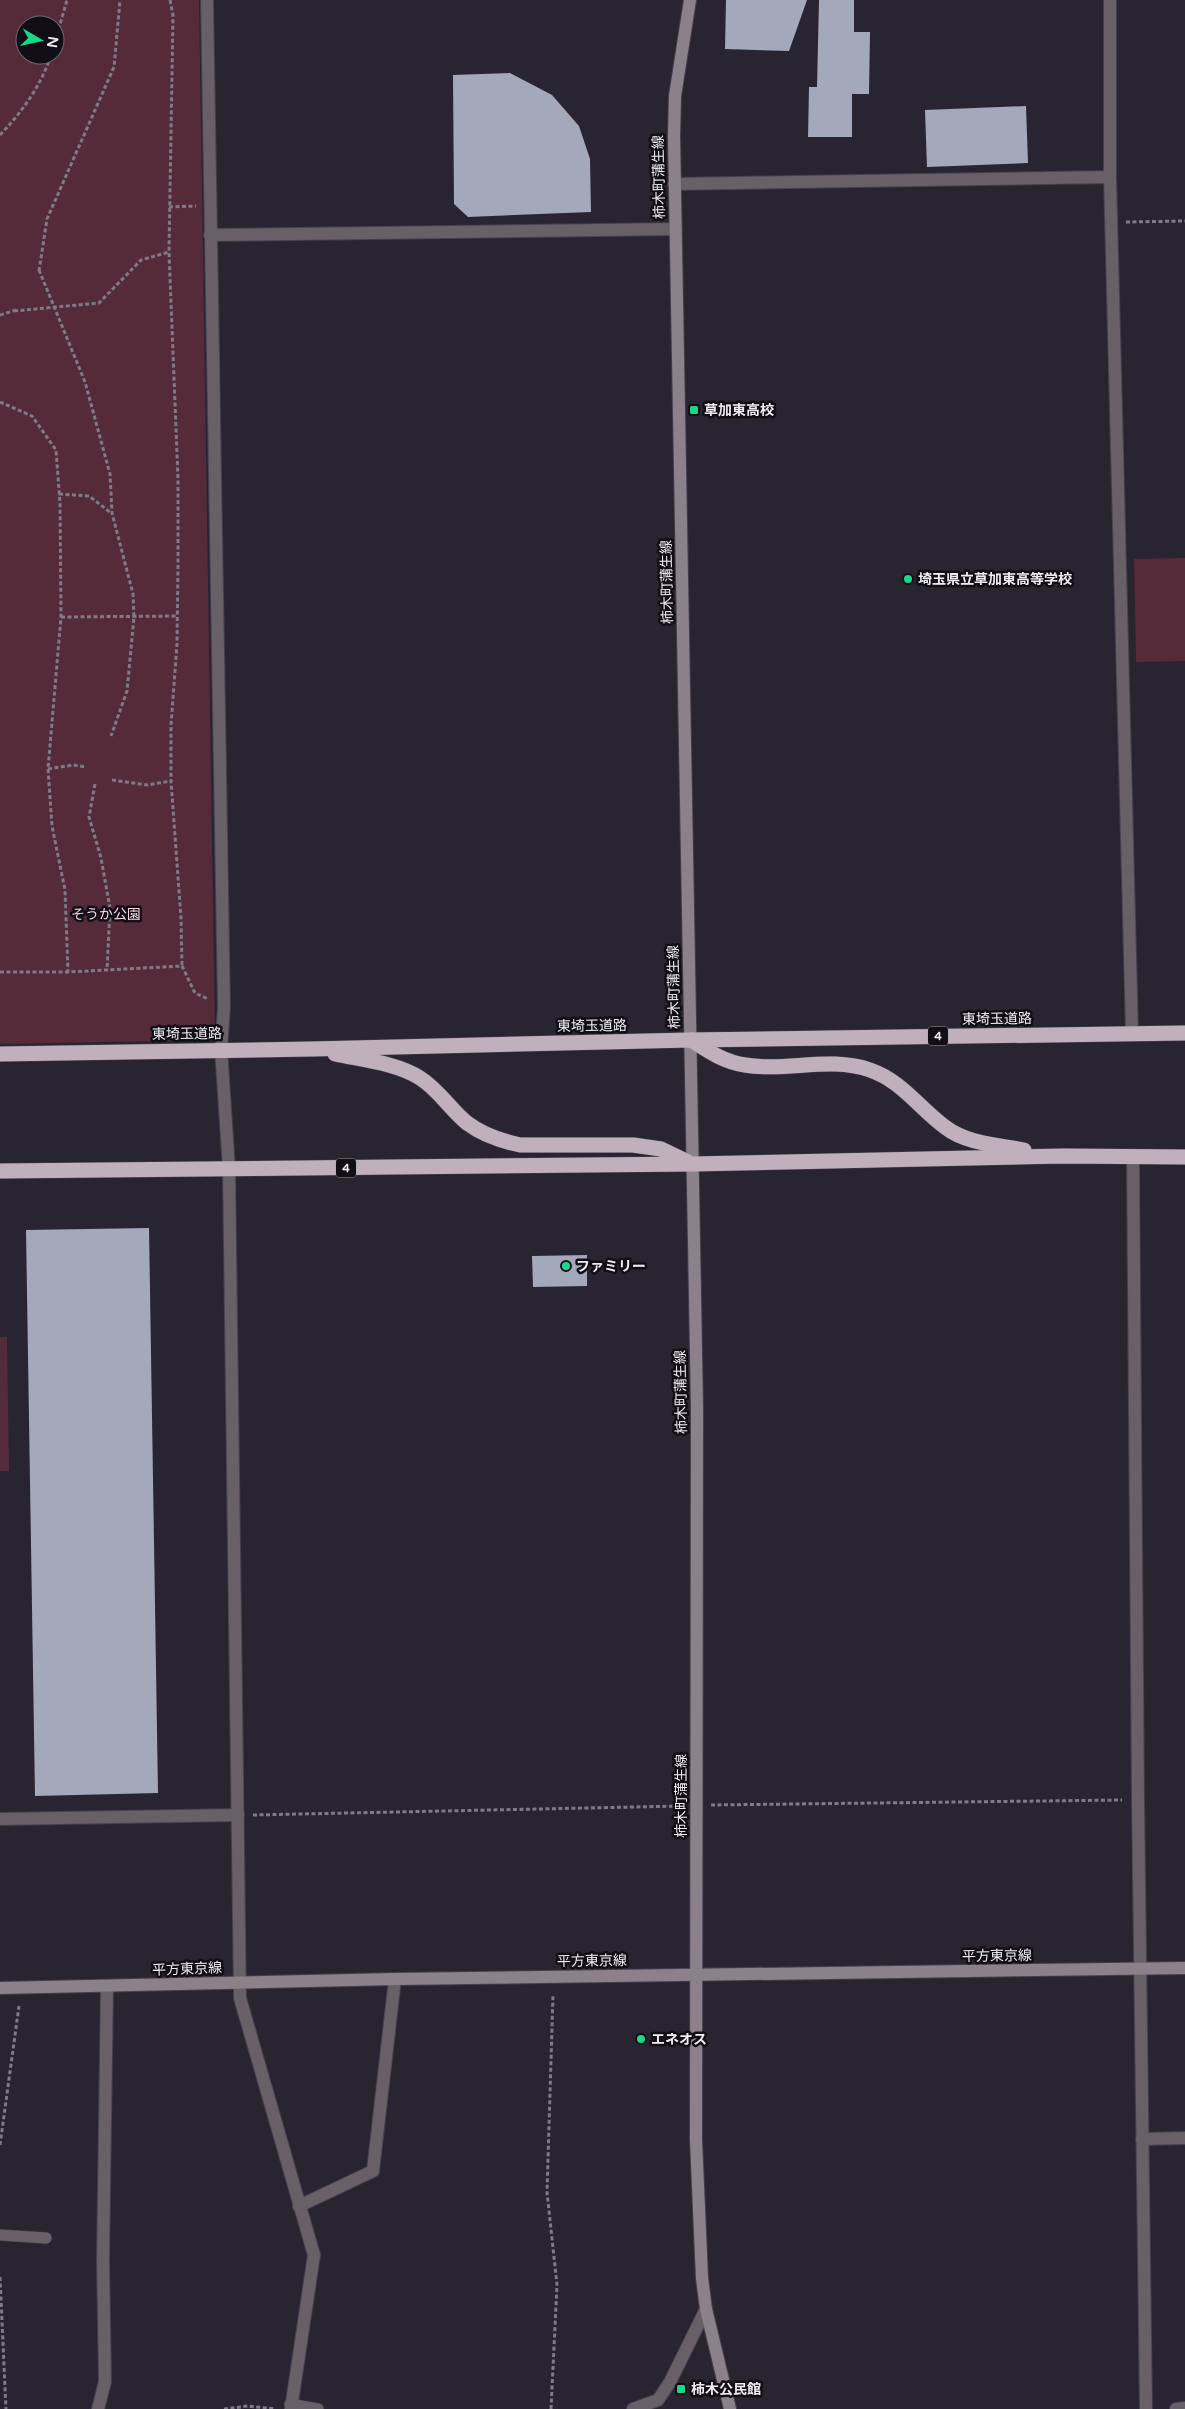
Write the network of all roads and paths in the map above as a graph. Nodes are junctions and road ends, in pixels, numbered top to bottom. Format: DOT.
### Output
graph roads {
  1 [pos="67,0"];
  2 [pos="120,0"];
  3 [pos="170,0"];
  4 [pos="207,0"];
  5 [pos="690,0"];
  6 [pos="1110,0"];
  7 [pos="63,15"];
  8 [pos="48,65"];
  9 [pos="0,135"];
  10 [pos="1110,177"];
  11 [pos="674,184"];
  12 [pos="210,206"];
  13 [pos="169,207"];
  14 [pos="1185,221"];
  15 [pos="1111,222"];
  16 [pos="675,229"];
  17 [pos="210,236"];
  18 [pos="169,252"];
  19 [pos="0,315"];
  20 [pos="0,402"];
  21 [pos="59,494"];
  22 [pos="112,513"];
  23 [pos="178,616"];
  24 [pos="61,617"];
  25 [pos="134,617"];
  26 [pos="111,736"];
  27 [pos="86,767"];
  28 [pos="48,770"];
  29 [pos="112,780"];
  30 [pos="171,781"];
  31 [pos="95,784"];
  32 [pos="182,966"];
  33 [pos="107,970"];
  34 [pos="0,972"];
  35 [pos="68,972"];
  36 [pos="224,1006"];
  37 [pos="1132,1033"];
  38 [pos="1185,1033"];
  39 [pos="690,1040"];
  40 [pos="221,1049"];
  41 [pos="312,1049"];
  42 [pos="0,1054"];
  43 [pos="1063,1156"];
  44 [pos="1185,1157"];
  45 [pos="1133,1158"];
  46 [pos="692,1164"];
  47 [pos="229,1169"];
  48 [pos="0,1171"];
  49 [pos="238,1815"];
  50 [pos="0,1819"];
  51 [pos="1185,1968"];
  52 [pos="1140,1969"];
  53 [pos="695,1974"];
  54 [pos="395,1979"];
  55 [pos="240,1982"];
  56 [pos="108,1986"];
  57 [pos="0,1988"];
  58 [pos="553,1995"];
  59 [pos="19,2006"];
  60 [pos="1185,2138"];
  61 [pos="1142,2139"];
  62 [pos="0,2145"];
  63 [pos="299,2206"];
  64 [pos="0,2235"];
  65 [pos="46,2238"];
  66 [pos="0,2277"];
  67 [pos="706,2309"];
  68 [pos="286,2408"];
  69 [pos="1185,2408"];
  70 [pos="6,2409"];
  71 [pos="98,2409"];
  72 [pos="224,2409"];
  73 [pos="318,2409"];
  74 [pos="551,2409"];
  75 [pos="633,2409"];
  76 [pos="730,2409"];
  77 [pos="1146,2409"];
  78 [pos="1176,2409"];
  1 -- 7 [label="path"];
  2 -- 22 [label="path"];
  3 -- 13 [label="path"];
  4 -- 12 [label="street"];
  5 -- 11 [label="main road, 柿木町蒲生線"];
  6 -- 10 [label="street"];
  8 -- 9 [label="path"];
  10 -- 11 [label="street"];
  10 -- 15 [label="street"];
  11 -- 16 [label="main road, 柿木町蒲生線"];
  12 -- 13 [label="path"];
  12 -- 17 [label="street"];
  13 -- 18 [label="path"];
  14 -- 15 [label="path"];
  15 -- 37 [label="street"];
  16 -- 17 [label="street"];
  16 -- 39 [label="main road, 柿木町蒲生線"];
  17 -- 36 [label="street"];
  18 -- 19 [label="path"];
  18 -- 23 [label="path"];
  20 -- 21 [label="path"];
  21 -- 22 [label="path"];
  21 -- 24 [label="path"];
  22 -- 25 [label="path"];
  23 -- 25 [label="path"];
  23 -- 30 [label="path"];
  24 -- 25 [label="path"];
  24 -- 28 [label="path"];
  25 -- 26 [label="path"];
  27 -- 28 [label="path"];
  28 -- 35 [label="path"];
  29 -- 30 [label="path"];
  30 -- 32 [label="path"];
  31 -- 33 [label="path"];
  32 -- 33 [label="path"];
  32 -- 36 [label="path"];
  33 -- 35 [label="path"];
  34 -- 35 [label="path"];
  36 -- 40 [label="street"];
  37 -- 38 [label="highway, 東埼玉道路 / 4"];
  37 -- 39 [label="highway, 東埼玉道路 / 4"];
  39 -- 41 [label="highway, 東埼玉道路 / 4"];
  39 -- 43 [label="highway, 4"];
  39 -- 46 [label="main road, 柿木町蒲生線"];
  40 -- 41 [label="highway, 東埼玉道路 / 4"];
  40 -- 42 [label="highway, 東埼玉道路 / 4"];
  40 -- 47 [label="street"];
  41 -- 46 [label="highway, 4"];
  43 -- 45 [label="highway, 4"];
  43 -- 46 [label="highway, 4"];
  44 -- 45 [label="highway, 4"];
  45 -- 52 [label="street"];
  46 -- 47 [label="highway, 4"];
  46 -- 53 [label="main road, 柿木町蒲生線"];
  47 -- 48 [label="highway, 4"];
  47 -- 49 [label="street"];
  49 -- 50 [label="street"];
  49 -- 55 [label="street"];
  51 -- 52 [label="main road, 平方東京線"];
  52 -- 53 [label="main road, 平方東京線"];
  52 -- 61 [label="street"];
  53 -- 54 [label="main road, 平方東京線"];
  53 -- 67 [label="main road, 柿木町蒲生線"];
  54 -- 55 [label="main road, 平方東京線"];
  54 -- 63 [label="street"];
  55 -- 56 [label="main road, 平方東京線"];
  55 -- 63 [label="street"];
  56 -- 57 [label="main road, 平方東京線"];
  56 -- 71 [label="street"];
  58 -- 74 [label="path"];
  59 -- 62 [label="path"];
  60 -- 61 [label="street"];
  61 -- 77 [label="street"];
  63 -- 68 [label="street"];
  64 -- 65 [label="lane"];
  66 -- 70 [label="path"];
  67 -- 75 [label="street"];
  67 -- 76 [label="main road, 柿木町蒲生線"];
  68 -- 72 [label="path"];
  68 -- 73 [label="lane"];
  69 -- 78 [label="street"];
}
